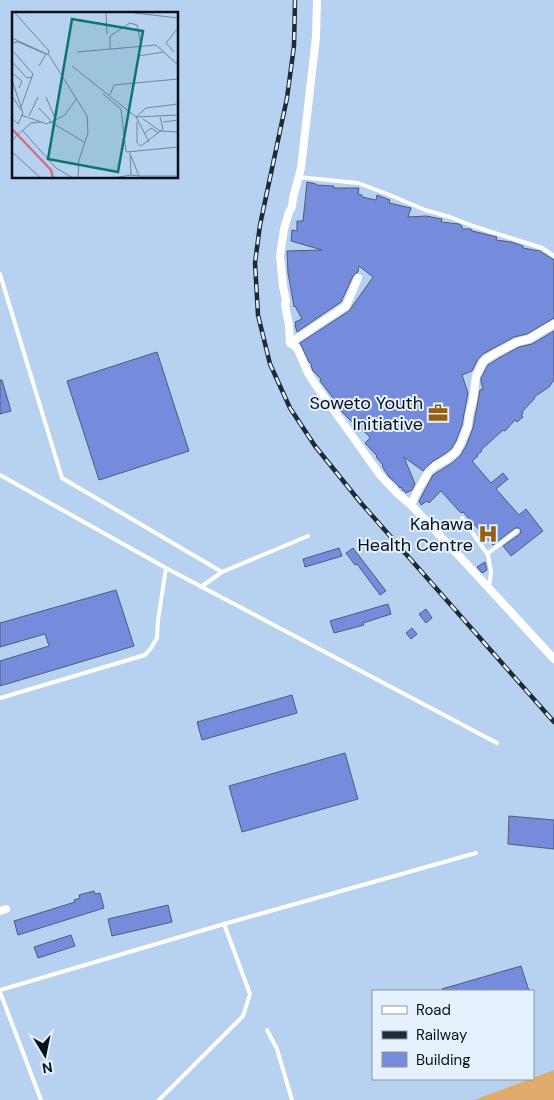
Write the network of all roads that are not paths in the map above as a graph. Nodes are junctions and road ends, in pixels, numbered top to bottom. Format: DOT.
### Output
graph roads {
  1 [pos="317,0"];
  2 [pos="298,177"];
  3 [pos="554,256"];
  4 [pos="0,274"];
  5 [pos="358,278"];
  6 [pos="554,324"];
  7 [pos="290,343"];
  8 [pos="0,475"];
  9 [pos="411,505"];
  10 [pos="462,518"];
  11 [pos="517,531"];
  12 [pos="308,536"];
  13 [pos="487,554"];
  14 [pos="166,568"];
  15 [pos="222,572"];
  16 [pos="201,587"];
  17 [pos="489,588"];
  18 [pos="554,659"];
  19 [pos="0,698"];
  20 [pos="497,743"];
  21 [pos="476,853"];
  22 [pos="224,924"];
  23 [pos="0,991"];
  24 [pos="267,1030"];
  25 [pos="41,1100"];
  26 [pos="159,1100"];
  27 [pos="292,1100"];
  1 -- 2 [label="street"];
  2 -- 3 [label="lane"];
  2 -- 7 [label="street"];
  4 -- 15 [label="lane"];
  5 -- 7 [label="street"];
  6 -- 9 [label="street"];
  7 -- 9 [label="street"];
  8 -- 14 [label="lane"];
  9 -- 17 [label="street"];
  10 -- 13 [label="lane"];
  11 -- 13 [label="lane"];
  12 -- 15 [label="lane"];
  13 -- 17 [label="lane"];
  14 -- 16 [label="lane"];
  14 -- 19 [label="lane"];
  15 -- 16 [label="lane"];
  16 -- 20 [label="lane"];
  17 -- 18 [label="street"];
  21 -- 22 [label="lane"];
  22 -- 23 [label="lane"];
  22 -- 26 [label="lane"];
  23 -- 25 [label="lane"];
  24 -- 27 [label="lane"];
}
